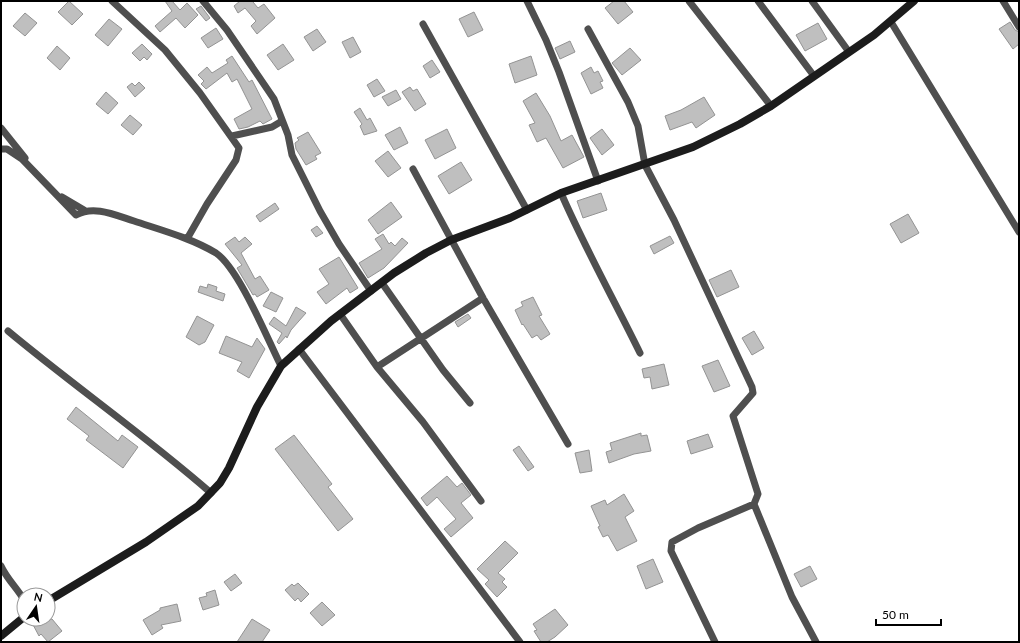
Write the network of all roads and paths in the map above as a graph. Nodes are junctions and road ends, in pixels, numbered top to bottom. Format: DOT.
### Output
graph roads {
  1 [pos="112,1"];
  2 [pos="203,1"];
  3 [pos="527,1"];
  4 [pos="688,1"];
  5 [pos="758,1"];
  6 [pos="812,1"];
  7 [pos="914,1"];
  8 [pos="1003,1"];
  9 [pos="891,22"];
  10 [pos="423,24"];
  11 [pos="1019,27"];
  12 [pos="588,29"];
  13 [pos="849,52"];
  14 [pos="814,76"];
  15 [pos="771,106"];
  16 [pos="282,121"];
  17 [pos="1,128"];
  18 [pos="232,136"];
  19 [pos="1,149"];
  20 [pos="645,165"];
  21 [pos="413,169"];
  22 [pos="598,181"];
  23 [pos="561,193"];
  24 [pos="84,210"];
  25 [pos="527,210"];
  26 [pos="1019,232"];
  27 [pos="188,239"];
  28 [pos="451,240"];
  29 [pos="382,283"];
  30 [pos="371,291"];
  31 [pos="483,298"];
  32 [pos="340,314"];
  33 [pos="8,331"];
  34 [pos="421,339"];
  35 [pos="299,348"];
  36 [pos="640,353"];
  37 [pos="281,366"];
  38 [pos="377,367"];
  39 [pos="470,403"];
  40 [pos="568,444"];
  41 [pos="211,493"];
  42 [pos="481,501"];
  43 [pos="754,504"];
  44 [pos="1,566"];
  45 [pos="16,588"];
  46 [pos="56,596"];
  47 [pos="16,624"];
  48 [pos="1,636"];
  49 [pos="520,642"];
  50 [pos="715,642"];
  51 [pos="816,642"];
  1 -- 18 [label="street"];
  2 -- 16 [label="street"];
  3 -- 22 [label="street"];
  4 -- 15 [label="street"];
  5 -- 14 [label="street"];
  6 -- 13 [label="street"];
  7 -- 9 [label="street"];
  8 -- 11 [label="street"];
  9 -- 13 [label="street"];
  9 -- 26 [label="street"];
  10 -- 25 [label="street"];
  12 -- 20 [label="street"];
  13 -- 14 [label="street"];
  14 -- 15 [label="street"];
  15 -- 20 [label="street"];
  16 -- 18 [label="street"];
  16 -- 30 [label="street"];
  17 -- 24 [label="street"];
  18 -- 27 [label="street"];
  19 -- 24 [label="street"];
  20 -- 22 [label="street"];
  20 -- 43 [label="street"];
  21 -- 28 [label="street"];
  22 -- 23 [label="street"];
  23 -- 25 [label="street"];
  23 -- 36 [label="street"];
  24 -- 27 [label="street"];
  25 -- 28 [label="street"];
  27 -- 37 [label="street"];
  28 -- 29 [label="street"];
  28 -- 31 [label="street"];
  29 -- 30 [label="street"];
  29 -- 34 [label="street"];
  30 -- 32 [label="street"];
  31 -- 34 [label="street"];
  31 -- 40 [label="street"];
  32 -- 35 [label="street"];
  32 -- 38 [label="street"];
  33 -- 41 [label="street"];
  34 -- 38 [label="street"];
  34 -- 39 [label="street"];
  35 -- 37 [label="street"];
  35 -- 49 [label="street"];
  37 -- 41 [label="street"];
  38 -- 42 [label="street"];
  41 -- 46 [label="street"];
  43 -- 50 [label="street"];
  43 -- 51 [label="street"];
  44 -- 45 [label="street"];
  47 -- 48 [label="street"];
}
